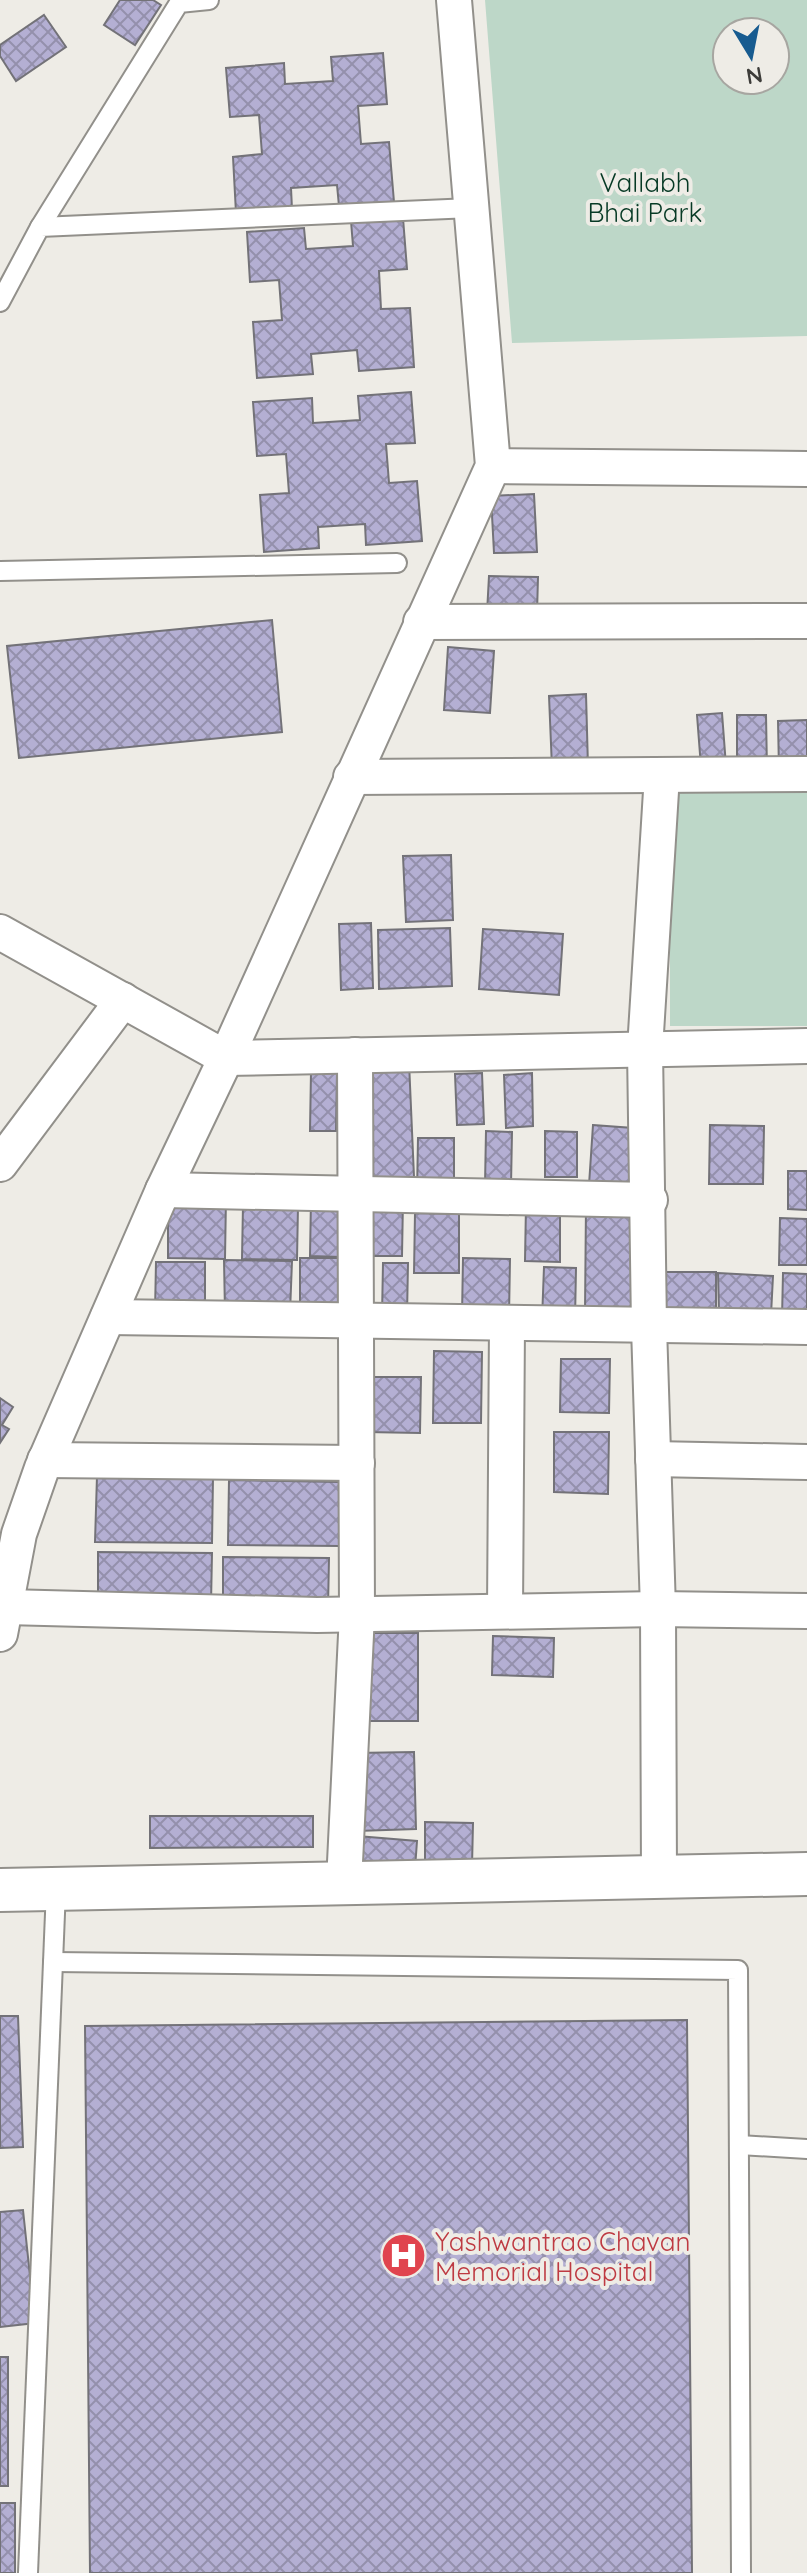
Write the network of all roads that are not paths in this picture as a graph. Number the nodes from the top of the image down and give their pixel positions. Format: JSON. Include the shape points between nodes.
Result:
{"nodes":[{"id":1,"x":209,"y":0,"type":"edge"},
{"id":2,"x":454,"y":0,"type":"edge"},
{"id":3,"x":471,"y":208,"type":"junction"},
{"id":4,"x":40,"y":227,"type":"junction"},
{"id":5,"x":0,"y":302,"type":"edge"},
{"id":6,"x":493,"y":466,"type":"junction"},
{"id":7,"x":807,"y":469,"type":"edge"},
{"id":8,"x":397,"y":563,"type":"dead end"},
{"id":9,"x":0,"y":571,"type":"edge"},
{"id":10,"x":807,"y":621,"type":"edge"},
{"id":11,"x":421,"y":622,"type":"junction"},
{"id":12,"x":807,"y":774,"type":"edge"},
{"id":13,"x":662,"y":775,"type":"junction"},
{"id":14,"x":351,"y":777,"type":"junction"},
{"id":15,"x":0,"y":932,"type":"edge"},
{"id":16,"x":123,"y":1000,"type":"junction"},
{"id":17,"x":807,"y":1046,"type":"edge"},
{"id":18,"x":645,"y":1049,"type":"junction"},
{"id":19,"x":355,"y":1055,"type":"junction"},
{"id":20,"x":226,"y":1058,"type":"junction"},
{"id":21,"x":0,"y":1164,"type":"edge"},
{"id":22,"x":163,"y":1190,"type":"junction"},
{"id":23,"x":353,"y":1194,"type":"junction"},
{"id":24,"x":650,"y":1200,"type":"junction"},
{"id":25,"x":108,"y":1317,"type":"junction"},
{"id":26,"x":358,"y":1321,"type":"junction"},
{"id":27,"x":507,"y":1324,"type":"junction"},
{"id":28,"x":649,"y":1327,"type":"junction"},
{"id":29,"x":807,"y":1327,"type":"edge"},
{"id":30,"x":653,"y":1459,"type":"junction"},
{"id":31,"x":45,"y":1460,"type":"junction"},
{"id":32,"x":807,"y":1462,"type":"edge"},
{"id":33,"x":357,"y":1463,"type":"junction"},
{"id":34,"x":658,"y":1609,"type":"junction"},
{"id":35,"x":505,"y":1611,"type":"junction"},
{"id":36,"x":807,"y":1611,"type":"edge"},
{"id":37,"x":357,"y":1614,"type":"junction"},
{"id":38,"x":3,"y":1620,"type":"edge"},
{"id":39,"x":807,"y":1874,"type":"edge"},
{"id":40,"x":659,"y":1877,"type":"junction"},
{"id":41,"x":344,"y":1883,"type":"junction"},
{"id":42,"x":56,"y":1889,"type":"junction"},
{"id":43,"x":0,"y":1890,"type":"edge"},
{"id":44,"x":53,"y":1962,"type":"junction"},
{"id":45,"x":739,"y":2145,"type":"junction"},
{"id":46,"x":807,"y":2149,"type":"edge"},
{"id":47,"x":28,"y":2573,"type":"edge"},
{"id":48,"x":741,"y":2573,"type":"edge"}],
"edges":[{"from":1,"to":4,"type":"lane","via":[[179,3]]},
{"from":2,"to":3,"type":"street"},
{"from":3,"to":4,"type":"lane"},
{"from":3,"to":6,"type":"street"},
{"from":4,"to":5,"type":"lane"},
{"from":6,"to":7,"type":"street"},
{"from":6,"to":11,"type":"street"},
{"from":8,"to":9,"type":"lane"},
{"from":10,"to":11,"type":"street"},
{"from":11,"to":14,"type":"street"},
{"from":12,"to":13,"type":"street"},
{"from":13,"to":14,"type":"street"},
{"from":13,"to":18,"type":"street"},
{"from":14,"to":20,"type":"street"},
{"from":15,"to":16,"type":"street"},
{"from":16,"to":20,"type":"street"},
{"from":16,"to":21,"type":"street"},
{"from":17,"to":18,"type":"street"},
{"from":18,"to":19,"type":"street"},
{"from":18,"to":24,"type":"street"},
{"from":19,"to":20,"type":"street"},
{"from":19,"to":23,"type":"street"},
{"from":20,"to":22,"type":"street"},
{"from":22,"to":23,"type":"street"},
{"from":22,"to":25,"type":"street"},
{"from":23,"to":24,"type":"street"},
{"from":23,"to":26,"type":"street"},
{"from":24,"to":28,"type":"street"},
{"from":25,"to":26,"type":"street"},
{"from":25,"to":31,"type":"street"},
{"from":26,"to":27,"type":"street"},
{"from":26,"to":33,"type":"street"},
{"from":27,"to":28,"type":"street"},
{"from":27,"to":35,"type":"street"},
{"from":28,"to":29,"type":"street"},
{"from":28,"to":30,"type":"street"},
{"from":30,"to":32,"type":"street"},
{"from":30,"to":34,"type":"street"},
{"from":31,"to":33,"type":"street"},
{"from":31,"to":38,"type":"street","via":[[19,1534]]},
{"from":33,"to":37,"type":"street"},
{"from":34,"to":35,"type":"street"},
{"from":34,"to":36,"type":"street"},
{"from":34,"to":40,"type":"street"},
{"from":35,"to":37,"type":"street"},
{"from":37,"to":38,"type":"street"},
{"from":37,"to":41,"type":"street"},
{"from":39,"to":40,"type":"street"},
{"from":40,"to":41,"type":"street"},
{"from":41,"to":42,"type":"street"},
{"from":42,"to":43,"type":"street"},
{"from":42,"to":44,"type":"lane"},
{"from":44,"to":45,"type":"lane","via":[[738,1970]]},
{"from":44,"to":47,"type":"lane"},
{"from":45,"to":46,"type":"lane"},
{"from":45,"to":48,"type":"lane"}]}
